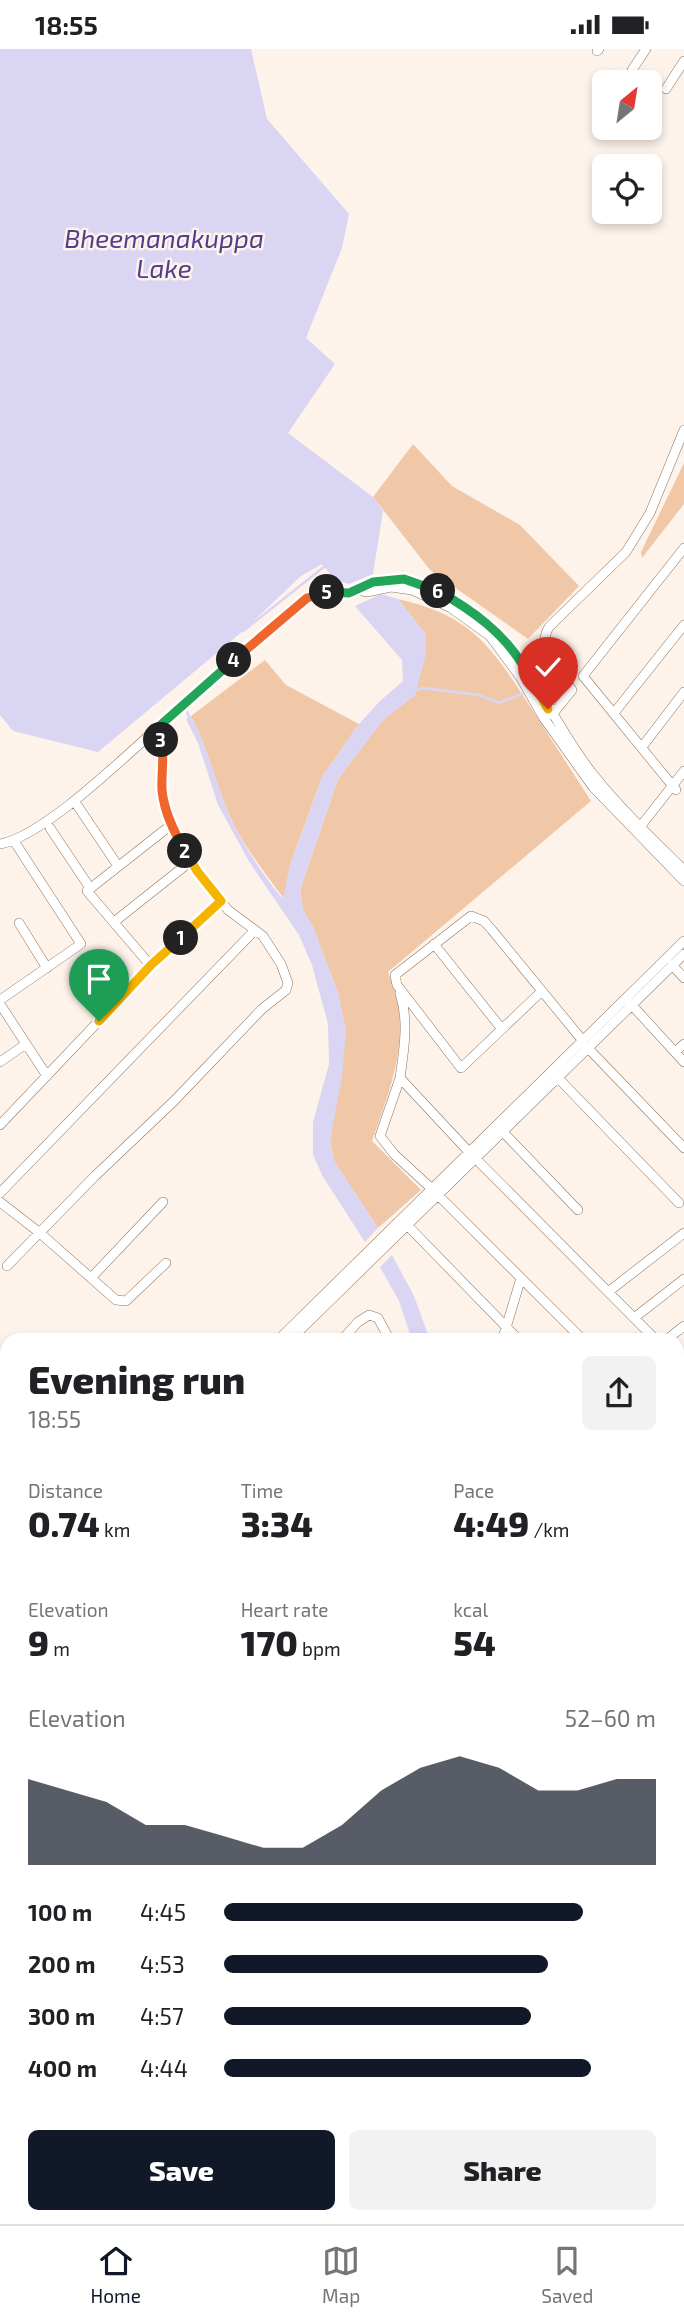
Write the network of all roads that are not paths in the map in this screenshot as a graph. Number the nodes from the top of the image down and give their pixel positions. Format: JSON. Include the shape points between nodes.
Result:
{"nodes":[{"id":1,"x":646,"y":49,"type":"edge"},
{"id":2,"x":684,"y":61,"type":"edge"},
{"id":3,"x":632,"y":70,"type":"dead end"},
{"id":4,"x":666,"y":89,"type":"dead end"},
{"id":5,"x":684,"y":430,"type":"edge"},
{"id":6,"x":684,"y":548,"type":"edge"},
{"id":7,"x":358,"y":590,"type":"junction"},
{"id":8,"x":684,"y":625,"type":"edge"},
{"id":9,"x":684,"y":692,"type":"edge"},
{"id":10,"x":614,"y":713,"type":"junction"},
{"id":11,"x":552,"y":715,"type":"junction"},
{"id":12,"x":156,"y":729,"type":"junction"},
{"id":13,"x":642,"y":747,"type":"junction"},
{"id":14,"x":684,"y":771,"type":"edge"},
{"id":15,"x":684,"y":780,"type":"edge"},
{"id":16,"x":674,"y":788,"type":"junction"},
{"id":17,"x":77,"y":806,"type":"dead end"},
{"id":18,"x":171,"y":825,"type":"junction"},
{"id":19,"x":50,"y":828,"type":"dead end"},
{"id":20,"x":642,"y":829,"type":"junction"},
{"id":21,"x":14,"y":841,"type":"junction"},
{"id":22,"x":0,"y":844,"type":"edge"},
{"id":23,"x":191,"y":861,"type":"junction"},
{"id":24,"x":118,"y":866,"type":"junction"},
{"id":25,"x":684,"y":870,"type":"edge"},
{"id":26,"x":684,"y":881,"type":"edge"},
{"id":27,"x":90,"y":888,"type":"junction"},
{"id":28,"x":221,"y":901,"type":"junction"},
{"id":29,"x":114,"y":922,"type":"junction"},
{"id":30,"x":19,"y":923,"type":"dead end"},
{"id":31,"x":255,"y":930,"type":"junction"},
{"id":32,"x":684,"y":941,"type":"edge"},
{"id":33,"x":434,"y":944,"type":"junction"},
{"id":34,"x":684,"y":954,"type":"edge"},
{"id":35,"x":151,"y":965,"type":"junction"},
{"id":36,"x":672,"y":965,"type":"junction"},
{"id":37,"x":47,"y":968,"type":"junction"},
{"id":38,"x":684,"y":978,"type":"edge"},
{"id":39,"x":397,"y":985,"type":"junction"},
{"id":40,"x":542,"y":991,"type":"junction"},
{"id":41,"x":0,"y":1002,"type":"edge"},
{"id":42,"x":629,"y":1002,"type":"junction"},
{"id":43,"x":501,"y":1028,"type":"junction"},
{"id":44,"x":26,"y":1044,"type":"junction"},
{"id":45,"x":585,"y":1044,"type":"junction"},
{"id":46,"x":684,"y":1044,"type":"edge"},
{"id":47,"x":674,"y":1052,"type":"junction"},
{"id":48,"x":0,"y":1062,"type":"edge"},
{"id":49,"x":684,"y":1062,"type":"edge"},
{"id":50,"x":47,"y":1076,"type":"junction"},
{"id":51,"x":400,"y":1077,"type":"junction"},
{"id":52,"x":557,"y":1077,"type":"junction"},
{"id":53,"x":0,"y":1125,"type":"edge"},
{"id":54,"x":503,"y":1132,"type":"junction"},
{"id":55,"x":684,"y":1148,"type":"edge"},
{"id":56,"x":472,"y":1156,"type":"junction"},
{"id":57,"x":435,"y":1192,"type":"junction"},
{"id":58,"x":0,"y":1193,"type":"edge"},
{"id":59,"x":0,"y":1202,"type":"edge"},
{"id":60,"x":163,"y":1202,"type":"dead end"},
{"id":61,"x":679,"y":1203,"type":"dead end"},
{"id":62,"x":578,"y":1209,"type":"dead end"},
{"id":63,"x":408,"y":1226,"type":"junction"},
{"id":64,"x":40,"y":1233,"type":"junction"},
{"id":65,"x":684,"y":1233,"type":"edge"},
{"id":66,"x":373,"y":1253,"type":"junction"},
{"id":67,"x":166,"y":1262,"type":"dead end"},
{"id":68,"x":7,"y":1266,"type":"dead end"},
{"id":69,"x":91,"y":1278,"type":"junction"},
{"id":70,"x":521,"y":1278,"type":"junction"},
{"id":71,"x":684,"y":1279,"type":"edge"},
{"id":72,"x":608,"y":1292,"type":"junction"},
{"id":73,"x":634,"y":1318,"type":"junction"},
{"id":74,"x":507,"y":1327,"type":"junction"},
{"id":75,"x":286,"y":1333,"type":"edge"},
{"id":76,"x":297,"y":1333,"type":"edge"},
{"id":77,"x":348,"y":1333,"type":"edge"},
{"id":78,"x":386,"y":1333,"type":"edge"},
{"id":79,"x":505,"y":1333,"type":"edge"},
{"id":80,"x":513,"y":1333,"type":"edge"},
{"id":81,"x":576,"y":1333,"type":"edge"},
{"id":82,"x":649,"y":1333,"type":"edge"}],
"edges":[{"from":1,"to":3,"type":"street"},
{"from":2,"to":4,"type":"street"},
{"from":5,"to":11,"type":"street","via":[[650,513],[626,552],[544,634],[545,653],[572,690]]},
{"from":6,"to":10,"type":"street","via":[[583,676]]},
{"from":7,"to":11,"type":"street","via":[[373,582],[404,579],[431,588],[477,615],[521,663]]},
{"from":7,"to":12,"type":"street","via":[[307,598]]},
{"from":7,"to":26,"type":"street","via":[[412,590],[451,608],[490,636],[593,787]]},
{"from":8,"to":10,"type":"street"},
{"from":9,"to":13,"type":"street"},
{"from":10,"to":13,"type":"street"},
{"from":11,"to":20,"type":"street","via":[[592,772]]},
{"from":12,"to":18,"type":"street","via":[[163,743],[162,792]]},
{"from":12,"to":21,"type":"street","via":[[57,813]]},
{"from":13,"to":16,"type":"street"},
{"from":14,"to":16,"type":"street"},
{"from":15,"to":16,"type":"street"},
{"from":16,"to":20,"type":"street"},
{"from":17,"to":24,"type":"street"},
{"from":18,"to":23,"type":"street"},
{"from":18,"to":24,"type":"street"},
{"from":19,"to":27,"type":"street"},
{"from":20,"to":25,"type":"street"},
{"from":21,"to":22,"type":"street"},
{"from":21,"to":37,"type":"street","via":[[81,944]]},
{"from":23,"to":28,"type":"street"},
{"from":23,"to":29,"type":"street"},
{"from":24,"to":27,"type":"street"},
{"from":27,"to":29,"type":"street","via":[[87,891]]},
{"from":28,"to":31,"type":"street","via":[[232,915]]},
{"from":28,"to":35,"type":"street"},
{"from":29,"to":35,"type":"street"},
{"from":30,"to":37,"type":"street"},
{"from":31,"to":58,"type":"street"},
{"from":31,"to":64,"type":"street","via":[[286,973],[286,990]]},
{"from":32,"to":42,"type":"street"},
{"from":33,"to":39,"type":"street","via":[[395,975]]},
{"from":33,"to":40,"type":"street","via":[[471,916],[478,918]]},
{"from":33,"to":43,"type":"street"},
{"from":34,"to":36,"type":"street"},
{"from":35,"to":50,"type":"street"},
{"from":36,"to":38,"type":"street"},
{"from":36,"to":42,"type":"street"},
{"from":37,"to":41,"type":"street"},
{"from":39,"to":43,"type":"street","via":[[461,1068]]},
{"from":39,"to":51,"type":"street","via":[[406,1024]]},
{"from":40,"to":43,"type":"street"},
{"from":40,"to":45,"type":"street"},
{"from":41,"to":44,"type":"street"},
{"from":42,"to":45,"type":"street"},
{"from":42,"to":47,"type":"street"},
{"from":44,"to":48,"type":"street"},
{"from":44,"to":50,"type":"street"},
{"from":45,"to":52,"type":"street"},
{"from":45,"to":55,"type":"street"},
{"from":45,"to":56,"type":"street"},
{"from":46,"to":47,"type":"street"},
{"from":47,"to":49,"type":"street"},
{"from":50,"to":53,"type":"street"},
{"from":51,"to":56,"type":"street"},
{"from":51,"to":57,"type":"street","via":[[380,1136]]},
{"from":52,"to":54,"type":"street"},
{"from":52,"to":61,"type":"street"},
{"from":54,"to":56,"type":"street"},
{"from":54,"to":62,"type":"street"},
{"from":56,"to":57,"type":"street"},
{"from":56,"to":72,"type":"street"},
{"from":57,"to":63,"type":"street"},
{"from":57,"to":66,"type":"street"},
{"from":57,"to":70,"type":"street"},
{"from":59,"to":64,"type":"street"},
{"from":60,"to":69,"type":"street"},
{"from":63,"to":66,"type":"street"},
{"from":63,"to":74,"type":"street"},
{"from":64,"to":68,"type":"street"},
{"from":64,"to":69,"type":"street"},
{"from":65,"to":72,"type":"street"},
{"from":66,"to":75,"type":"street"},
{"from":66,"to":76,"type":"street"},
{"from":67,"to":69,"type":"street","via":[[126,1301],[116,1300]]},
{"from":70,"to":74,"type":"street"},
{"from":70,"to":81,"type":"street"},
{"from":71,"to":73,"type":"street"},
{"from":72,"to":73,"type":"street"},
{"from":73,"to":82,"type":"street"},
{"from":74,"to":79,"type":"street"},
{"from":74,"to":80,"type":"street"},
{"from":77,"to":78,"type":"street","via":[[369,1315],[378,1318]]}]}
